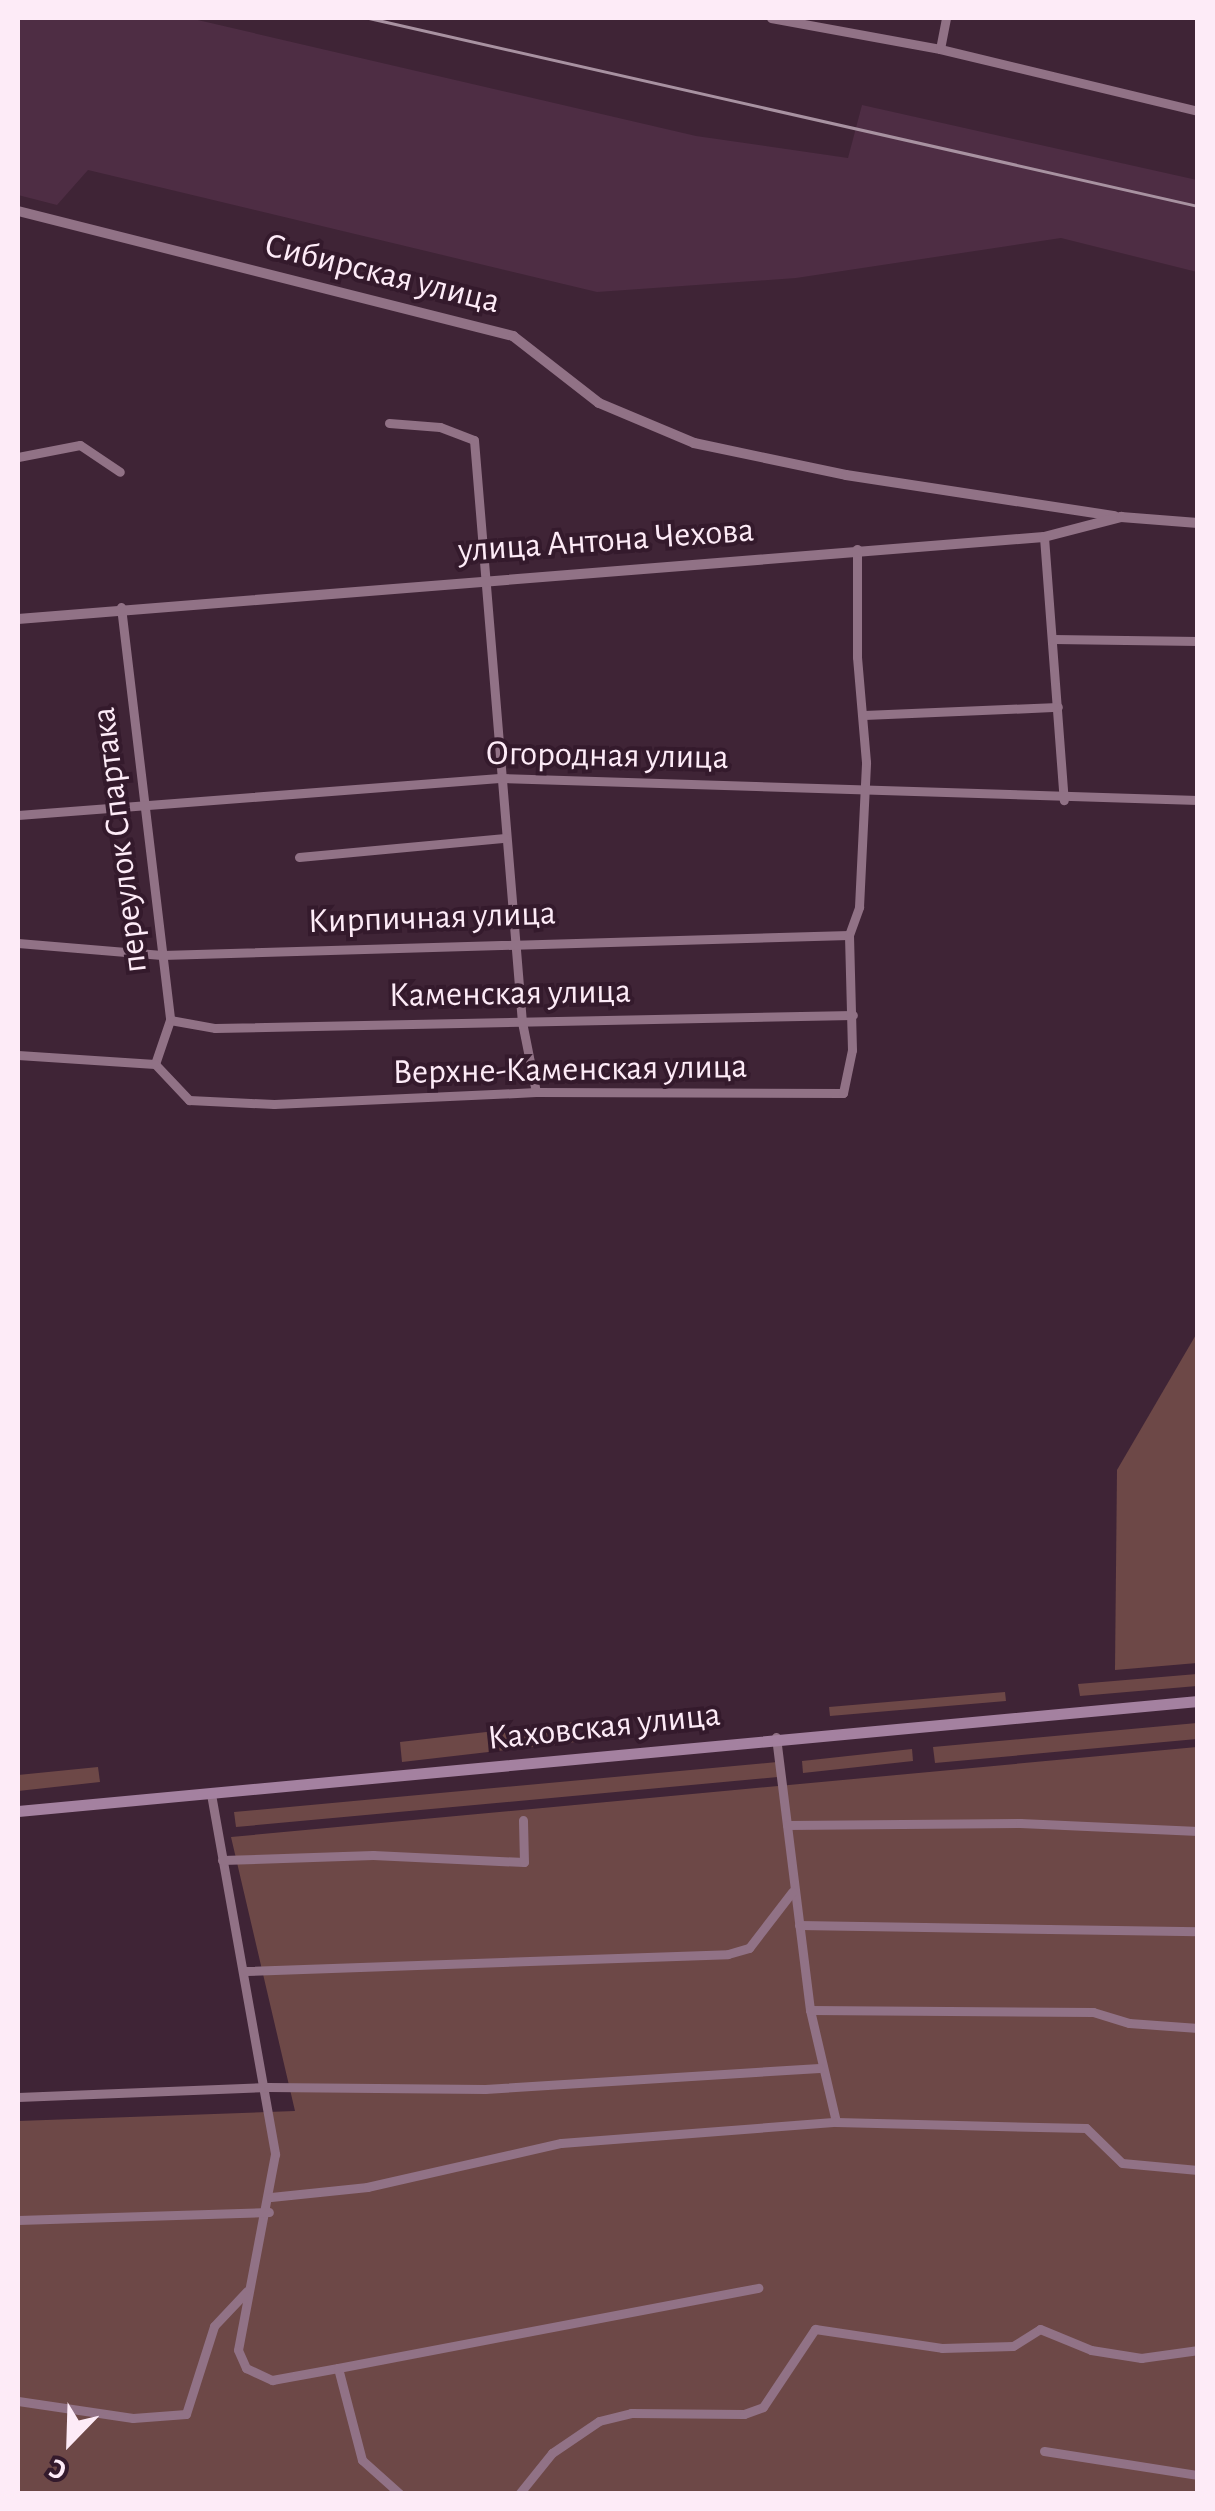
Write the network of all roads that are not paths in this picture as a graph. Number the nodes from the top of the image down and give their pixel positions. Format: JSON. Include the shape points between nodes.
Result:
{"nodes":[{"id":1,"x":771,"y":18,"type":"edge"},
{"id":2,"x":946,"y":18,"type":"edge"},
{"id":3,"x":810,"y":21,"type":"edge"},
{"id":4,"x":940,"y":49,"type":"junction"},
{"id":5,"x":1198,"y":111,"type":"edge"},
{"id":6,"x":18,"y":211,"type":"edge"},
{"id":7,"x":389,"y":423,"type":"dead end"},
{"id":8,"x":18,"y":457,"type":"edge"},
{"id":9,"x":120,"y":472,"type":"dead end"},
{"id":10,"x":1121,"y":517,"type":"junction"},
{"id":11,"x":1198,"y":524,"type":"edge"},
{"id":12,"x":1044,"y":537,"type":"junction"},
{"id":13,"x":858,"y":550,"type":"junction"},
{"id":14,"x":490,"y":577,"type":"junction"},
{"id":15,"x":121,"y":607,"type":"junction"},
{"id":16,"x":18,"y":618,"type":"edge"},
{"id":17,"x":1053,"y":640,"type":"junction"},
{"id":18,"x":1198,"y":641,"type":"edge"},
{"id":19,"x":1058,"y":707,"type":"junction"},
{"id":20,"x":864,"y":715,"type":"junction"},
{"id":21,"x":503,"y":778,"type":"junction"},
{"id":22,"x":864,"y":794,"type":"junction"},
{"id":23,"x":1064,"y":800,"type":"junction"},
{"id":24,"x":1198,"y":800,"type":"edge"},
{"id":25,"x":141,"y":803,"type":"junction"},
{"id":26,"x":18,"y":814,"type":"edge"},
{"id":27,"x":506,"y":838,"type":"junction"},
{"id":28,"x":299,"y":857,"type":"dead end"},
{"id":29,"x":849,"y":936,"type":"junction"},
{"id":30,"x":18,"y":943,"type":"edge"},
{"id":31,"x":514,"y":943,"type":"junction"},
{"id":32,"x":162,"y":955,"type":"junction"},
{"id":33,"x":852,"y":1014,"type":"junction"},
{"id":34,"x":170,"y":1020,"type":"junction"},
{"id":35,"x":522,"y":1022,"type":"junction"},
{"id":36,"x":18,"y":1055,"type":"edge"},
{"id":37,"x":155,"y":1064,"type":"junction"},
{"id":38,"x":536,"y":1092,"type":"junction"},
{"id":39,"x":1198,"y":1701,"type":"edge"},
{"id":40,"x":776,"y":1736,"type":"junction"},
{"id":41,"x":211,"y":1794,"type":"junction"},
{"id":42,"x":18,"y":1810,"type":"edge"},
{"id":43,"x":523,"y":1820,"type":"dead end"},
{"id":44,"x":787,"y":1824,"type":"junction"},
{"id":45,"x":1198,"y":1832,"type":"edge"},
{"id":46,"x":222,"y":1860,"type":"junction"},
{"id":47,"x":792,"y":1892,"type":"junction"},
{"id":48,"x":799,"y":1925,"type":"junction"},
{"id":49,"x":1198,"y":1931,"type":"edge"},
{"id":50,"x":246,"y":1970,"type":"junction"},
{"id":51,"x":810,"y":2010,"type":"junction"},
{"id":52,"x":1198,"y":2028,"type":"edge"},
{"id":53,"x":819,"y":2068,"type":"junction"},
{"id":54,"x":268,"y":2088,"type":"junction"},
{"id":55,"x":18,"y":2097,"type":"edge"},
{"id":56,"x":836,"y":2122,"type":"junction"},
{"id":57,"x":1198,"y":2170,"type":"edge"},
{"id":58,"x":270,"y":2197,"type":"junction"},
{"id":59,"x":269,"y":2212,"type":"junction"},
{"id":60,"x":18,"y":2220,"type":"edge"},
{"id":61,"x":758,"y":2288,"type":"dead end"},
{"id":62,"x":249,"y":2289,"type":"junction"},
{"id":63,"x":1198,"y":2350,"type":"edge"},
{"id":64,"x":338,"y":2368,"type":"junction"},
{"id":65,"x":18,"y":2401,"type":"edge"},
{"id":66,"x":1044,"y":2451,"type":"dead end"},
{"id":67,"x":1198,"y":2476,"type":"edge"},
{"id":68,"x":400,"y":2494,"type":"edge"},
{"id":69,"x":519,"y":2494,"type":"edge"}],
"edges":[{"from":1,"to":3,"type":"street"},
{"from":2,"to":4,"type":"street"},
{"from":3,"to":4,"type":"street"},
{"from":4,"to":5,"type":"street"},
{"from":6,"to":10,"type":"street","name":"Сибирская улица","via":[[513,336],[599,403],[694,443],[853,476]]},
{"from":7,"to":14,"type":"street","via":[[440,426],[474,440]]},
{"from":8,"to":9,"type":"street","via":[[80,446]]},
{"from":10,"to":11,"type":"street","name":"улица Антона Чехова"},
{"from":10,"to":12,"type":"street","name":"улица Антона Чехова"},
{"from":12,"to":13,"type":"street","name":"улица Антона Чехова"},
{"from":12,"to":17,"type":"street"},
{"from":13,"to":14,"type":"street","name":"улица Антона Чехова"},
{"from":13,"to":20,"type":"street","name":"Верхне-Каменская улица"},
{"from":14,"to":15,"type":"street","name":"улица Антона Чехова"},
{"from":14,"to":21,"type":"street"},
{"from":15,"to":16,"type":"street","name":"улица Антона Чехова"},
{"from":15,"to":25,"type":"street","name":"переулок Спартака"},
{"from":17,"to":18,"type":"street"},
{"from":17,"to":19,"type":"street"},
{"from":19,"to":20,"type":"street"},
{"from":19,"to":23,"type":"street"},
{"from":20,"to":22,"type":"street","name":"Верхне-Каменская улица"},
{"from":21,"to":22,"type":"street","name":"Огородная улица"},
{"from":21,"to":25,"type":"street","name":"Огородная улица"},
{"from":21,"to":27,"type":"street"},
{"from":22,"to":23,"type":"street","name":"Огородная улица"},
{"from":22,"to":29,"type":"street","name":"Верхне-Каменская улица","via":[[858,907]]},
{"from":23,"to":24,"type":"street","name":"Огородная улица"},
{"from":25,"to":26,"type":"street","name":"Огородная улица"},
{"from":25,"to":32,"type":"street","name":"переулок Спартака"},
{"from":27,"to":28,"type":"street"},
{"from":27,"to":31,"type":"street"},
{"from":29,"to":31,"type":"street","name":"Кирпичная улица"},
{"from":29,"to":33,"type":"street","name":"Верхне-Каменская улица"},
{"from":30,"to":32,"type":"street","name":"Кирпичная улица"},
{"from":31,"to":32,"type":"street","name":"Кирпичная улица"},
{"from":31,"to":35,"type":"street"},
{"from":32,"to":34,"type":"street","name":"переулок Спартака"},
{"from":33,"to":35,"type":"street","name":"Каменская улица"},
{"from":33,"to":38,"type":"street","name":"Верхне-Каменская улица","via":[[849,1085],[842,1093]]},
{"from":34,"to":35,"type":"street","name":"Каменская улица","via":[[215,1028]]},
{"from":34,"to":37,"type":"street","name":"переулок Спартака"},
{"from":35,"to":38,"type":"street"},
{"from":36,"to":37,"type":"street"},
{"from":37,"to":38,"type":"street","name":"Верхне-Каменская улица","via":[[176,1094],[205,1101],[382,1102]]},
{"from":39,"to":40,"type":"main road","name":"Каховская улица"},
{"from":40,"to":41,"type":"main road","name":"Каховская улица"},
{"from":40,"to":44,"type":"street"},
{"from":41,"to":42,"type":"main road","name":"Каховская улица"},
{"from":41,"to":46,"type":"street"},
{"from":43,"to":46,"type":"street","via":[[524,1862],[374,1855]]},
{"from":44,"to":45,"type":"street"},
{"from":44,"to":47,"type":"street"},
{"from":46,"to":50,"type":"street"},
{"from":47,"to":48,"type":"street"},
{"from":47,"to":50,"type":"street","via":[[750,1948],[728,1954]]},
{"from":48,"to":49,"type":"street"},
{"from":48,"to":51,"type":"street"},
{"from":50,"to":54,"type":"street"},
{"from":51,"to":52,"type":"street","via":[[1093,2012],[1129,2023]]},
{"from":51,"to":53,"type":"street"},
{"from":53,"to":54,"type":"street","via":[[486,2089]]},
{"from":53,"to":56,"type":"street"},
{"from":54,"to":55,"type":"street"},
{"from":54,"to":58,"type":"street","via":[[275,2154]]},
{"from":56,"to":57,"type":"street","via":[[1086,2128],[1122,2162]]},
{"from":56,"to":58,"type":"street","via":[[561,2143],[367,2187]]},
{"from":58,"to":59,"type":"street"},
{"from":59,"to":60,"type":"street"},
{"from":59,"to":62,"type":"street"},
{"from":61,"to":64,"type":"street"},
{"from":62,"to":64,"type":"street","via":[[238,2350],[246,2368],[272,2380]]},
{"from":62,"to":65,"type":"street","via":[[214,2326],[186,2414],[134,2418]]},
{"from":63,"to":69,"type":"street","via":[[1141,2358],[1091,2350],[1040,2329],[1012,2346],[942,2348],[815,2330],[763,2406],[744,2414],[631,2413],[599,2422],[552,2453]]},
{"from":64,"to":68,"type":"street","via":[[362,2460]]},
{"from":66,"to":67,"type":"street"}]}
